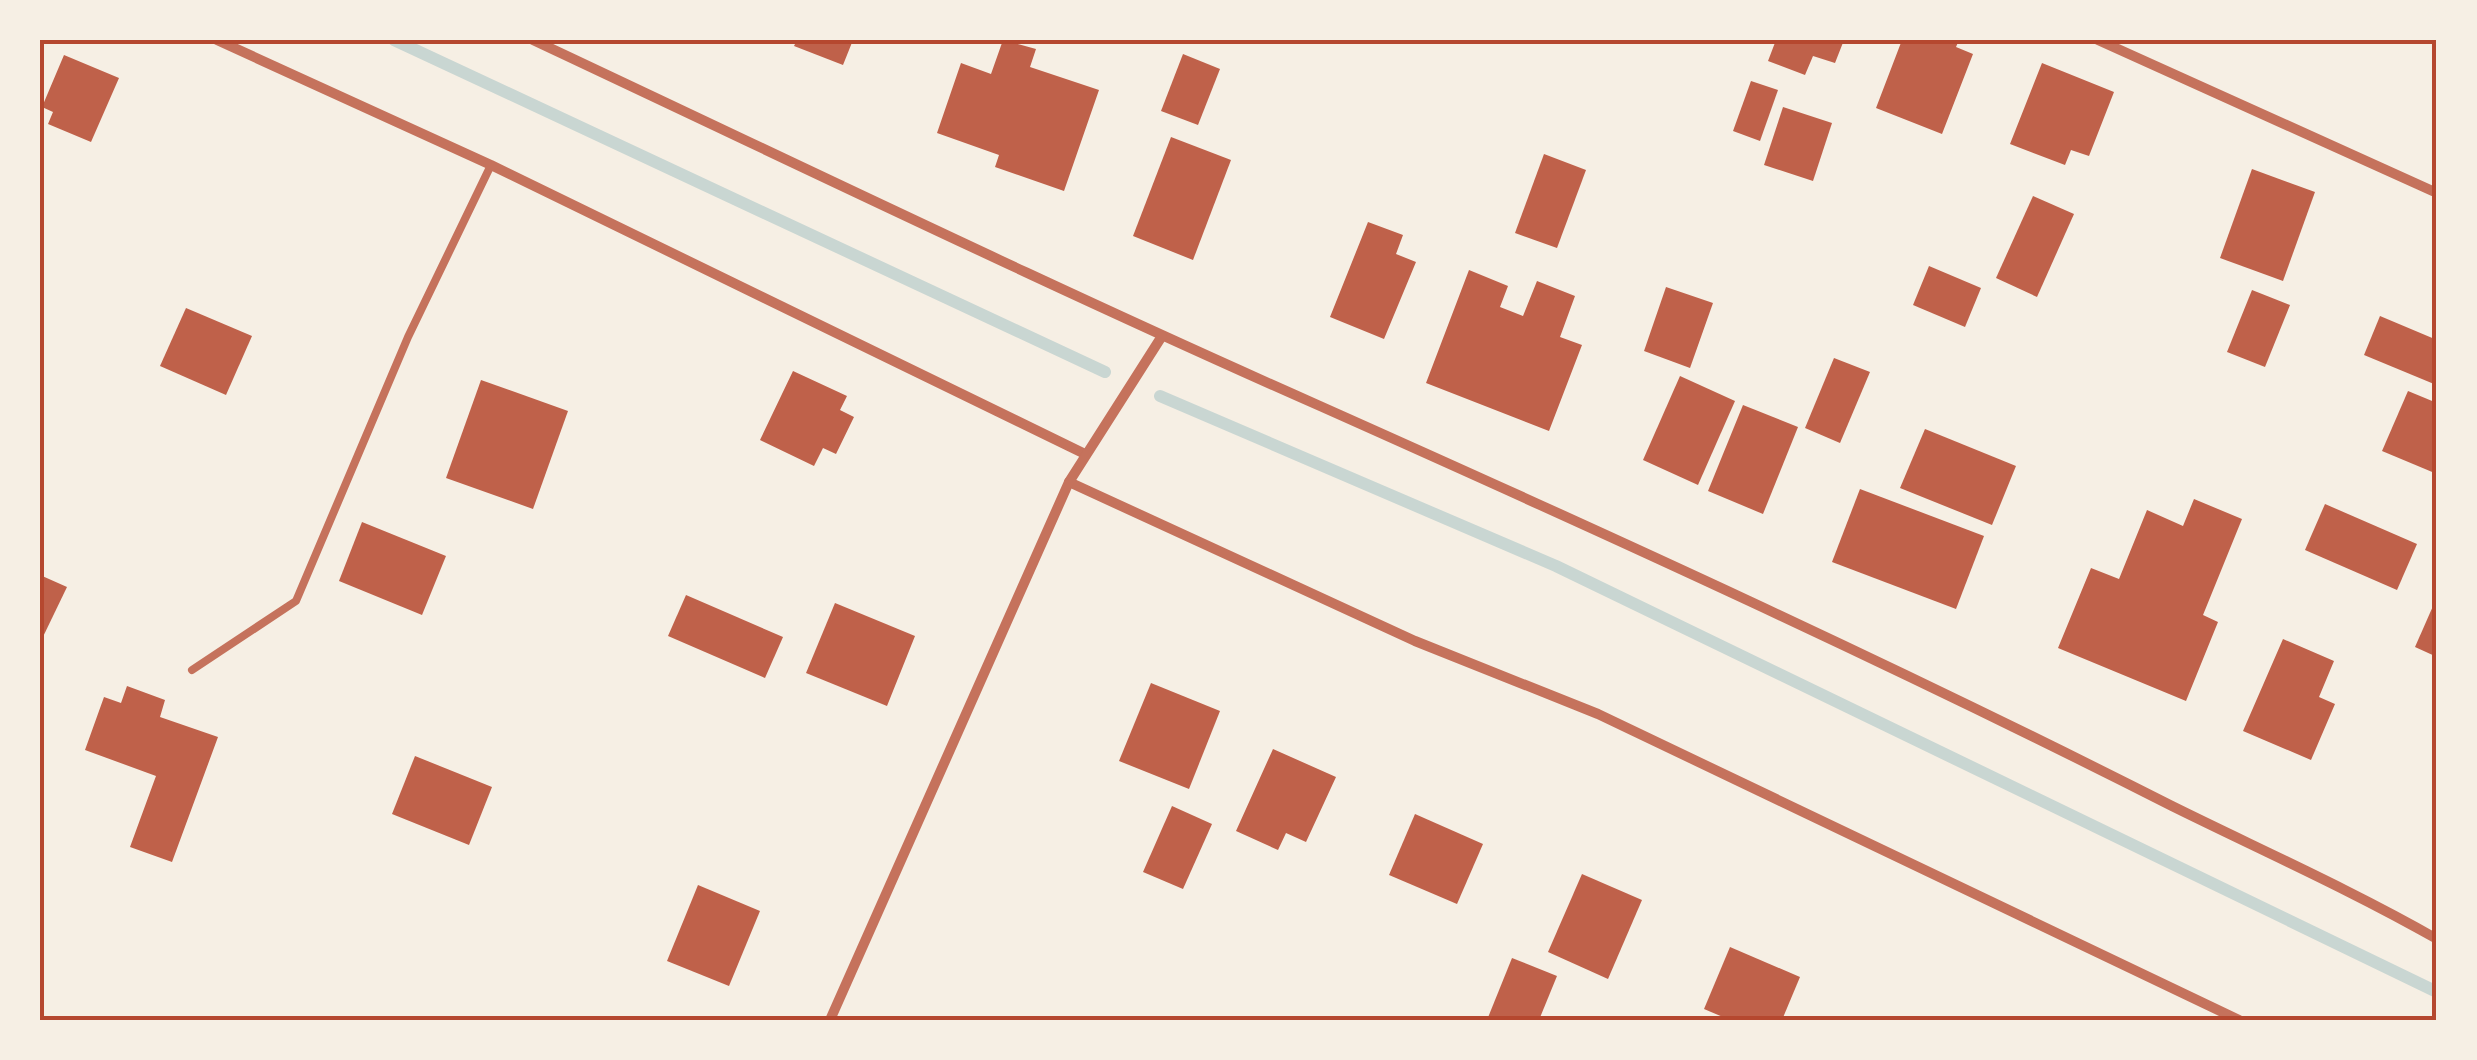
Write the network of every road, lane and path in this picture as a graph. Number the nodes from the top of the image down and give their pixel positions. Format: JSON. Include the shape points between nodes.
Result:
{"nodes":[{"id":1,"x":218,"y":40,"type":"edge"},
{"id":2,"x":533,"y":40,"type":"edge"},
{"id":3,"x":2098,"y":40,"type":"edge"},
{"id":4,"x":490,"y":166,"type":"junction"},
{"id":5,"x":2437,"y":193,"type":"edge"},
{"id":6,"x":1162,"y":336,"type":"junction"},
{"id":7,"x":1085,"y":454,"type":"junction"},
{"id":8,"x":1068,"y":482,"type":"junction"},
{"id":9,"x":192,"y":670,"type":"dead end"},
{"id":10,"x":2437,"y":939,"type":"edge"},
{"id":11,"x":830,"y":1020,"type":"edge"},
{"id":12,"x":2239,"y":1020,"type":"edge"}],
"edges":[{"from":1,"to":4,"type":"street"},
{"from":2,"to":6,"type":"street"},
{"from":3,"to":5,"type":"street"},
{"from":4,"to":7,"type":"street"},
{"from":4,"to":9,"type":"lane","via":[[408,337],[296,601]]},
{"from":6,"to":7,"type":"street"},
{"from":6,"to":10,"type":"street","via":[[1907,674]]},
{"from":7,"to":8,"type":"street"},
{"from":8,"to":11,"type":"street"},
{"from":8,"to":12,"type":"street","via":[[1415,641],[1598,714]]}]}
